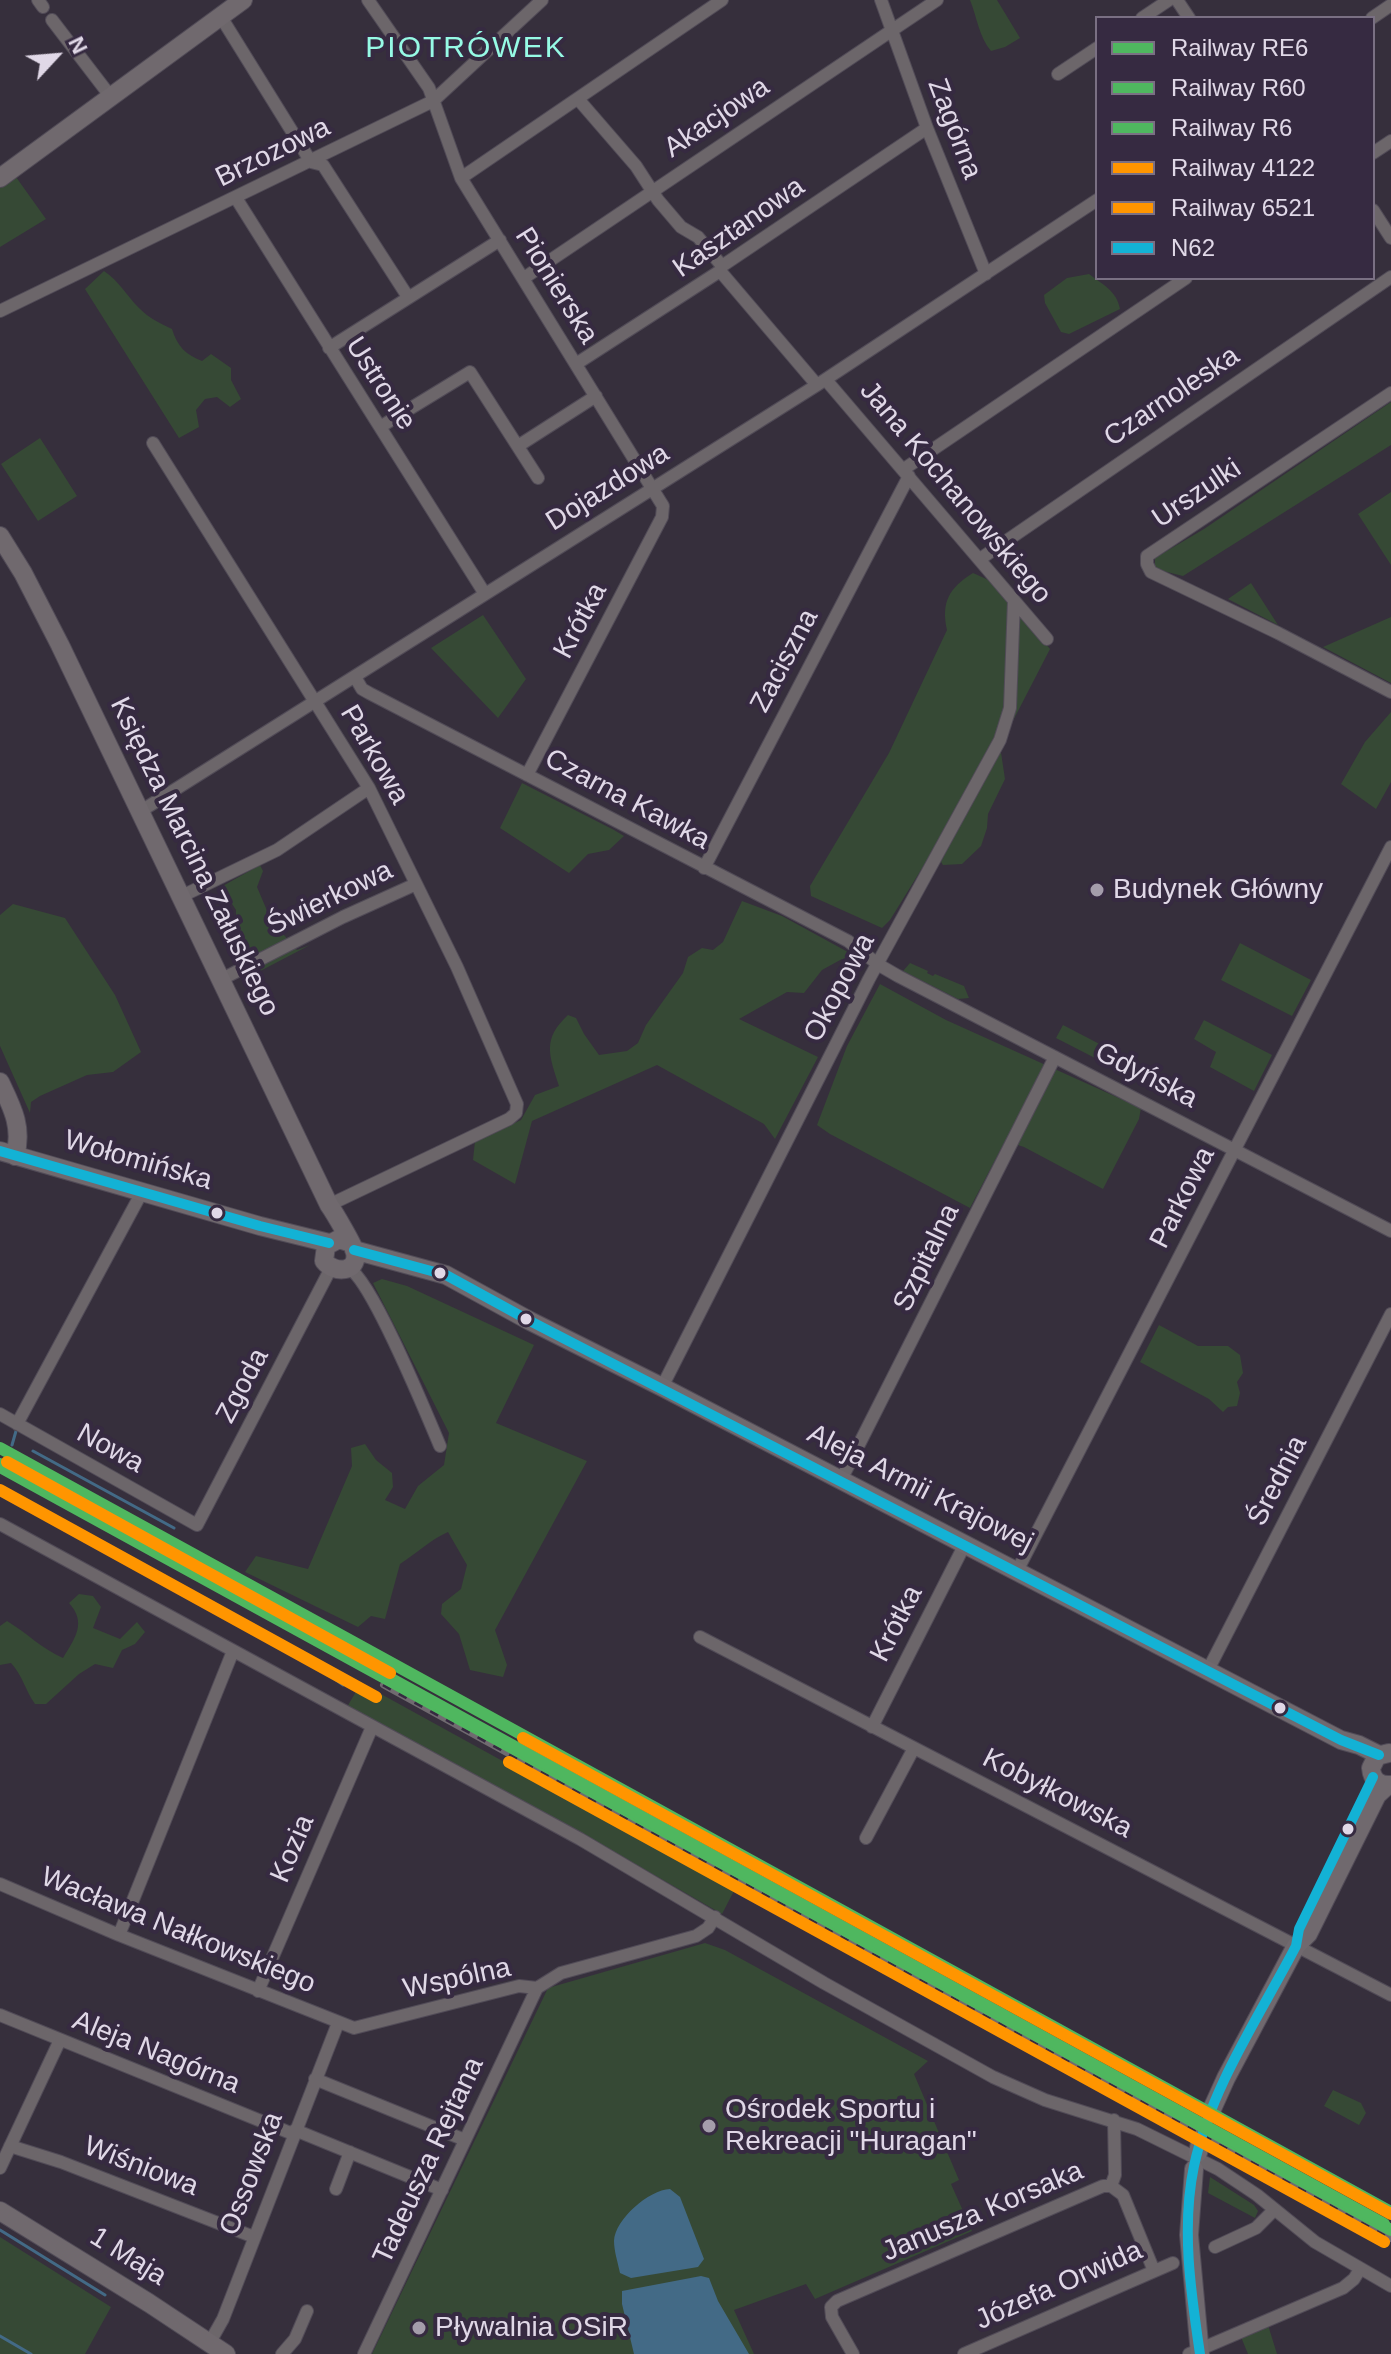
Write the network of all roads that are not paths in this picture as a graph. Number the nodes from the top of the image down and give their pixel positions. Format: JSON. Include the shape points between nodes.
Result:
{"nodes":[{"id":1,"x":243,"y":0,"type":"edge"},
{"id":2,"x":368,"y":0,"type":"edge"},
{"id":3,"x":542,"y":0,"type":"edge"},
{"id":4,"x":722,"y":0,"type":"edge"},
{"id":5,"x":881,"y":0,"type":"edge"},
{"id":6,"x":937,"y":0,"type":"edge"},
{"id":7,"x":1169,"y":0,"type":"edge"},
{"id":8,"x":1145,"y":16,"type":"edge"},
{"id":9,"x":221,"y":17,"type":"junction"},
{"id":10,"x":52,"y":20,"type":"dead end"},
{"id":11,"x":890,"y":31,"type":"junction"},
{"id":12,"x":1095,"y":49,"type":"edge"},
{"id":13,"x":1058,"y":74,"type":"dead end"},
{"id":14,"x":111,"y":97,"type":"junction"},
{"id":15,"x":578,"y":99,"type":"junction"},
{"id":16,"x":433,"y":101,"type":"junction"},
{"id":17,"x":927,"y":128,"type":"junction"},
{"id":18,"x":311,"y":162,"type":"junction"},
{"id":19,"x":0,"y":178,"type":"edge"},
{"id":20,"x":461,"y":178,"type":"junction"},
{"id":21,"x":652,"y":190,"type":"junction"},
{"id":22,"x":236,"y":198,"type":"junction"},
{"id":23,"x":1095,"y":201,"type":"edge"},
{"id":24,"x":1375,"y":213,"type":"edge"},
{"id":25,"x":1391,"y":238,"type":"edge"},
{"id":26,"x":500,"y":240,"type":"junction"},
{"id":27,"x":721,"y":269,"type":"junction"},
{"id":28,"x":986,"y":274,"type":"junction"},
{"id":29,"x":1391,"y":277,"type":"edge"},
{"id":30,"x":524,"y":278,"type":"junction"},
{"id":31,"x":1183,"y":280,"type":"edge"},
{"id":32,"x":408,"y":297,"type":"junction"},
{"id":33,"x":0,"y":311,"type":"edge"},
{"id":34,"x":329,"y":348,"type":"junction"},
{"id":35,"x":576,"y":364,"type":"junction"},
{"id":36,"x":822,"y":382,"type":"junction"},
{"id":37,"x":1391,"y":393,"type":"edge"},
{"id":38,"x":596,"y":396,"type":"junction"},
{"id":39,"x":380,"y":427,"type":"junction"},
{"id":40,"x":153,"y":443,"type":"dead end"},
{"id":41,"x":518,"y":446,"type":"junction"},
{"id":42,"x":906,"y":472,"type":"junction"},
{"id":43,"x":538,"y":478,"type":"dead end"},
{"id":44,"x":654,"y":488,"type":"junction"},
{"id":45,"x":0,"y":536,"type":"edge"},
{"id":46,"x":980,"y":559,"type":"junction"},
{"id":47,"x":485,"y":594,"type":"junction"},
{"id":48,"x":1014,"y":600,"type":"junction"},
{"id":49,"x":1047,"y":639,"type":"dead end"},
{"id":50,"x":355,"y":677,"type":"junction"},
{"id":51,"x":1391,"y":692,"type":"edge"},
{"id":52,"x":315,"y":701,"type":"junction"},
{"id":53,"x":527,"y":775,"type":"junction"},
{"id":54,"x":369,"y":788,"type":"junction"},
{"id":55,"x":141,"y":811,"type":"junction"},
{"id":56,"x":1391,"y":847,"type":"edge"},
{"id":57,"x":704,"y":868,"type":"junction"},
{"id":58,"x":416,"y":884,"type":"junction"},
{"id":59,"x":182,"y":896,"type":"junction"},
{"id":60,"x":879,"y":965,"type":"junction"},
{"id":61,"x":222,"y":979,"type":"junction"},
{"id":62,"x":1055,"y":1057,"type":"junction"},
{"id":63,"x":0,"y":1082,"type":"edge"},
{"id":64,"x":1235,"y":1149,"type":"junction"},
{"id":65,"x":8,"y":1153,"type":"edge"},
{"id":66,"x":142,"y":1192,"type":"junction"},
{"id":67,"x":329,"y":1205,"type":"junction"},
{"id":68,"x":1391,"y":1231,"type":"edge"},
{"id":69,"x":340,"y":1254,"type":"junction"},
{"id":70,"x":1391,"y":1314,"type":"edge"},
{"id":71,"x":662,"y":1387,"type":"junction"},
{"id":72,"x":0,"y":1414,"type":"edge"},
{"id":73,"x":17,"y":1424,"type":"junction"},
{"id":74,"x":440,"y":1446,"type":"dead end"},
{"id":75,"x":841,"y":1480,"type":"junction"},
{"id":76,"x":0,"y":1524,"type":"edge"},
{"id":77,"x":197,"y":1525,"type":"joint"},
{"id":78,"x":965,"y":1544,"type":"junction"},
{"id":79,"x":1017,"y":1571,"type":"junction"},
{"id":80,"x":700,"y":1637,"type":"dead end"},
{"id":81,"x":238,"y":1653,"type":"junction"},
{"id":82,"x":1208,"y":1670,"type":"junction"},
{"id":83,"x":372,"y":1727,"type":"junction"},
{"id":84,"x":872,"y":1727,"type":"junction"},
{"id":85,"x":914,"y":1748,"type":"junction"},
{"id":86,"x":1384,"y":1769,"type":"edge"},
{"id":87,"x":866,"y":1838,"type":"dead end"},
{"id":88,"x":0,"y":1884,"type":"edge"},
{"id":89,"x":715,"y":1917,"type":"junction"},
{"id":90,"x":119,"y":1935,"type":"junction"},
{"id":91,"x":1296,"y":1946,"type":"junction"},
{"id":92,"x":537,"y":1988,"type":"junction"},
{"id":93,"x":258,"y":1991,"type":"junction"},
{"id":94,"x":1391,"y":1995,"type":"edge"},
{"id":95,"x":0,"y":2015,"type":"edge"},
{"id":96,"x":338,"y":2023,"type":"junction"},
{"id":97,"x":60,"y":2040,"type":"junction"},
{"id":98,"x":315,"y":2079,"type":"junction"},
{"id":99,"x":1212,"y":2109,"type":"tunnel mouth"},
{"id":100,"x":1114,"y":2120,"type":"junction"},
{"id":101,"x":294,"y":2132,"type":"junction"},
{"id":102,"x":465,"y":2140,"type":"junction"},
{"id":103,"x":10,"y":2146,"type":"junction"},
{"id":104,"x":350,"y":2152,"type":"junction"},
{"id":105,"x":1196,"y":2162,"type":"tunnel mouth"},
{"id":106,"x":0,"y":2168,"type":"edge"},
{"id":107,"x":1111,"y":2186,"type":"junction"},
{"id":108,"x":336,"y":2189,"type":"dead end"},
{"id":109,"x":442,"y":2190,"type":"junction"},
{"id":110,"x":1274,"y":2210,"type":"junction"},
{"id":111,"x":0,"y":2211,"type":"edge"},
{"id":112,"x":254,"y":2237,"type":"junction"},
{"id":113,"x":1215,"y":2247,"type":"dead end"},
{"id":114,"x":1173,"y":2263,"type":"dead end"},
{"id":115,"x":1360,"y":2269,"type":"junction"},
{"id":116,"x":1154,"y":2271,"type":"junction"},
{"id":117,"x":1391,"y":2286,"type":"edge"},
{"id":118,"x":307,"y":2311,"type":"dead end"},
{"id":119,"x":210,"y":2342,"type":"junction"},
{"id":120,"x":1196,"y":2353,"type":"edge"},
{"id":121,"x":226,"y":2354,"type":"edge"},
{"id":122,"x":282,"y":2354,"type":"edge"},
{"id":123,"x":364,"y":2354,"type":"edge"},
{"id":124,"x":853,"y":2354,"type":"edge"},
{"id":125,"x":964,"y":2354,"type":"edge"}],
"edges":[{"from":1,"to":9,"type":"street"},
{"from":2,"to":16,"type":"street","name":"Pionierska","via":[[420,73]]},
{"from":3,"to":16,"type":"street","name":"Brzozowa"},
{"from":4,"to":15,"type":"street"},
{"from":5,"to":11,"type":"street","name":"Zagórna"},
{"from":6,"to":11,"type":"street","name":"Akacjowa"},
{"from":7,"to":8,"type":"street"},
{"from":9,"to":14,"type":"street"},
{"from":9,"to":18,"type":"street"},
{"from":10,"to":14,"type":"street"},
{"from":11,"to":17,"type":"street","name":"Zagórna"},
{"from":11,"to":21,"type":"street","name":"Akacjowa"},
{"from":12,"to":13,"type":"street"},
{"from":14,"to":19,"type":"street"},
{"from":15,"to":20,"type":"street"},
{"from":15,"to":21,"type":"street","name":"Jana Kochanowskiego"},
{"from":16,"to":18,"type":"street","name":"Brzozowa"},
{"from":16,"to":20,"type":"street","name":"Pionierska"},
{"from":17,"to":27,"type":"street","name":"Kasztanowa"},
{"from":17,"to":28,"type":"street","name":"Zagórna"},
{"from":18,"to":22,"type":"street","name":"Brzozowa"},
{"from":18,"to":32,"type":"street","via":[[323,165]]},
{"from":20,"to":26,"type":"street","name":"Pionierska"},
{"from":21,"to":27,"type":"street","name":"Jana Kochanowskiego"},
{"from":21,"to":30,"type":"street","name":"Akacjowa"},
{"from":22,"to":33,"type":"street","name":"Brzozowa"},
{"from":22,"to":34,"type":"street","name":"Ustronie"},
{"from":23,"to":28,"type":"street","name":"Dojazdowa"},
{"from":24,"to":25,"type":"street"},
{"from":26,"to":30,"type":"street","name":"Pionierska"},
{"from":26,"to":32,"type":"street"},
{"from":27,"to":35,"type":"street","name":"Kasztanowa"},
{"from":27,"to":36,"type":"street","name":"Jana Kochanowskiego"},
{"from":28,"to":36,"type":"street","name":"Dojazdowa"},
{"from":29,"to":46,"type":"street","name":"Czarnoleska"},
{"from":30,"to":35,"type":"street","name":"Pionierska"},
{"from":31,"to":42,"type":"street","name":"Zaciszna"},
{"from":32,"to":34,"type":"street"},
{"from":34,"to":39,"type":"street","name":"Ustronie"},
{"from":35,"to":38,"type":"street","name":"Pionierska"},
{"from":36,"to":42,"type":"street","name":"Jana Kochanowskiego"},
{"from":36,"to":44,"type":"street","name":"Dojazdowa"},
{"from":37,"to":51,"type":"street","name":"Urszulki","via":[[1147,556],[1151,572]]},
{"from":38,"to":41,"type":"street"},
{"from":38,"to":44,"type":"street","name":"Pionierska"},
{"from":39,"to":41,"type":"street","via":[[470,372]]},
{"from":39,"to":47,"type":"street","name":"Ustronie"},
{"from":40,"to":52,"type":"street","name":"Parkowa"},
{"from":41,"to":43,"type":"street"},
{"from":42,"to":46,"type":"street","name":"Jana Kochanowskiego"},
{"from":42,"to":57,"type":"street","name":"Zaciszna"},
{"from":44,"to":47,"type":"street","name":"Dojazdowa"},
{"from":44,"to":53,"type":"street","name":"Krótka","via":[[662,517]]},
{"from":45,"to":55,"type":"street","name":"Księdza Marcina Załuskiego"},
{"from":46,"to":48,"type":"street","name":"Jana Kochanowskiego"},
{"from":47,"to":50,"type":"street","name":"Dojazdowa"},
{"from":48,"to":49,"type":"street","name":"Jana Kochanowskiego"},
{"from":48,"to":60,"type":"street","name":"Okopowa","via":[[1011,697],[1004,729]]},
{"from":50,"to":52,"type":"street","name":"Dojazdowa"},
{"from":50,"to":53,"type":"street","name":"Czarna Kawka","via":[[369,693]]},
{"from":52,"to":54,"type":"street","name":"Parkowa"},
{"from":52,"to":55,"type":"street","name":"Dojazdowa"},
{"from":53,"to":57,"type":"street","name":"Czarna Kawka"},
{"from":54,"to":58,"type":"street","name":"Parkowa"},
{"from":54,"to":59,"type":"street","via":[[277,850]]},
{"from":55,"to":59,"type":"street","name":"Księdza Marcina Załuskiego"},
{"from":56,"to":64,"type":"street","name":"Parkowa"},
{"from":57,"to":60,"type":"street","name":"Czarna Kawka","via":[[848,941]]},
{"from":58,"to":61,"type":"street","name":"Świerkowa"},
{"from":58,"to":67,"type":"street","name":"Parkowa","via":[[517,1109],[509,1119]]},
{"from":59,"to":61,"type":"street","name":"Księdza Marcina Załuskiego"},
{"from":60,"to":62,"type":"street","name":"Gdyńska"},
{"from":60,"to":71,"type":"street","name":"Okopowa"},
{"from":61,"to":67,"type":"street","name":"Księdza Marcina Załuskiego"},
{"from":62,"to":64,"type":"street","name":"Gdyńska"},
{"from":62,"to":75,"type":"street","name":"Szpitalna"},
{"from":63,"to":65,"type":"street","via":[[19,1133]]},
{"from":64,"to":68,"type":"street","name":"Gdyńska"},
{"from":64,"to":79,"type":"street","name":"Parkowa"},
{"from":65,"to":66,"type":"street","name":"Wołomińska"},
{"from":66,"to":69,"type":"street","name":"Wołomińska"},
{"from":66,"to":73,"type":"street"},
{"from":67,"to":69,"type":"street","name":"Księdza Marcina Załuskiego"},
{"from":69,"to":71,"type":"street","name":"Aleja Armii Krajowej","via":[[446,1275]]},
{"from":69,"to":74,"type":"street","via":[[382,1320]]},
{"from":69,"to":77,"type":"street","name":"Zgoda"},
{"from":70,"to":82,"type":"street","name":"Średnia"},
{"from":71,"to":75,"type":"street","name":"Aleja Armii Krajowej"},
{"from":72,"to":73,"type":"street","name":"Nowa"},
{"from":73,"to":77,"type":"street","name":"Nowa"},
{"from":75,"to":78,"type":"street","name":"Aleja Armii Krajowej"},
{"from":76,"to":81,"type":"street"},
{"from":78,"to":79,"type":"street","name":"Aleja Armii Krajowej"},
{"from":78,"to":84,"type":"street","name":"Krótka"},
{"from":79,"to":82,"type":"street","name":"Aleja Armii Krajowej"},
{"from":80,"to":84,"type":"street","name":"Kobyłkowska"},
{"from":81,"to":83,"type":"street"},
{"from":81,"to":90,"type":"street"},
{"from":82,"to":86,"type":"street","name":"Aleja Armii Krajowej","via":[[1341,1740]]},
{"from":83,"to":89,"type":"street"},
{"from":83,"to":93,"type":"street","name":"Kozia"},
{"from":84,"to":85,"type":"street","name":"Kobyłkowska"},
{"from":85,"to":87,"type":"street"},
{"from":85,"to":91,"type":"street","name":"Kobyłkowska"},
{"from":86,"to":91,"type":"street","via":[[1299,1929]]},
{"from":86,"to":91,"type":"street","via":[[1365,1820],[1308,1934]]},
{"from":88,"to":90,"type":"street","name":"Wacława Nałkowskiego"},
{"from":89,"to":92,"type":"street","name":"Wspólna","via":[[696,1936],[561,1973]]},
{"from":89,"to":100,"type":"street","via":[[993,2077],[1045,2100]]},
{"from":90,"to":93,"type":"street","name":"Wacława Nałkowskiego"},
{"from":91,"to":94,"type":"street","name":"Kobyłkowska"},
{"from":91,"to":99,"type":"street"},
{"from":92,"to":96,"type":"street","name":"Wspólna","via":[[519,1986],[354,2028]]},
{"from":92,"to":102,"type":"street","name":"Tadeusza Rejtana"},
{"from":93,"to":96,"type":"street","name":"Wacława Nałkowskiego"},
{"from":95,"to":97,"type":"street","name":"Aleja Nagórna"},
{"from":96,"to":98,"type":"street","name":"Ossowska"},
{"from":97,"to":101,"type":"street","name":"Aleja Nagórna"},
{"from":97,"to":103,"type":"street"},
{"from":98,"to":101,"type":"street","name":"Ossowska"},
{"from":98,"to":102,"type":"street"},
{"from":100,"to":107,"type":"street"},
{"from":100,"to":110,"type":"street","via":[[1218,2169]]},
{"from":101,"to":104,"type":"street","name":"Aleja Nagórna"},
{"from":101,"to":112,"type":"street","name":"Ossowska"},
{"from":102,"to":109,"type":"street","name":"Tadeusza Rejtana"},
{"from":103,"to":106,"type":"street"},
{"from":103,"to":112,"type":"street","name":"Wiśniowa"},
{"from":104,"to":108,"type":"street"},
{"from":104,"to":109,"type":"street","name":"Aleja Nagórna"},
{"from":105,"to":120,"type":"street","via":[[1189,2235]]},
{"from":107,"to":116,"type":"street","name":"Janusza Korsaka","via":[[1123,2195]]},
{"from":107,"to":124,"type":"street","name":"Janusza Korsaka","via":[[837,2301],[832,2317]]},
{"from":109,"to":123,"type":"street","name":"Tadeusza Rejtana"},
{"from":110,"to":113,"type":"street","via":[[1256,2228]]},
{"from":110,"to":115,"type":"street"},
{"from":111,"to":119,"type":"street","name":"1 Maja"},
{"from":112,"to":119,"type":"street","name":"Ossowska"},
{"from":114,"to":116,"type":"street","name":"Józefa Orwida"},
{"from":115,"to":117,"type":"street"},
{"from":115,"to":120,"type":"street","via":[[1343,2288]]},
{"from":116,"to":125,"type":"street","name":"Józefa Orwida"},
{"from":118,"to":122,"type":"street"},
{"from":119,"to":121,"type":"street","name":"1 Maja"}]}
